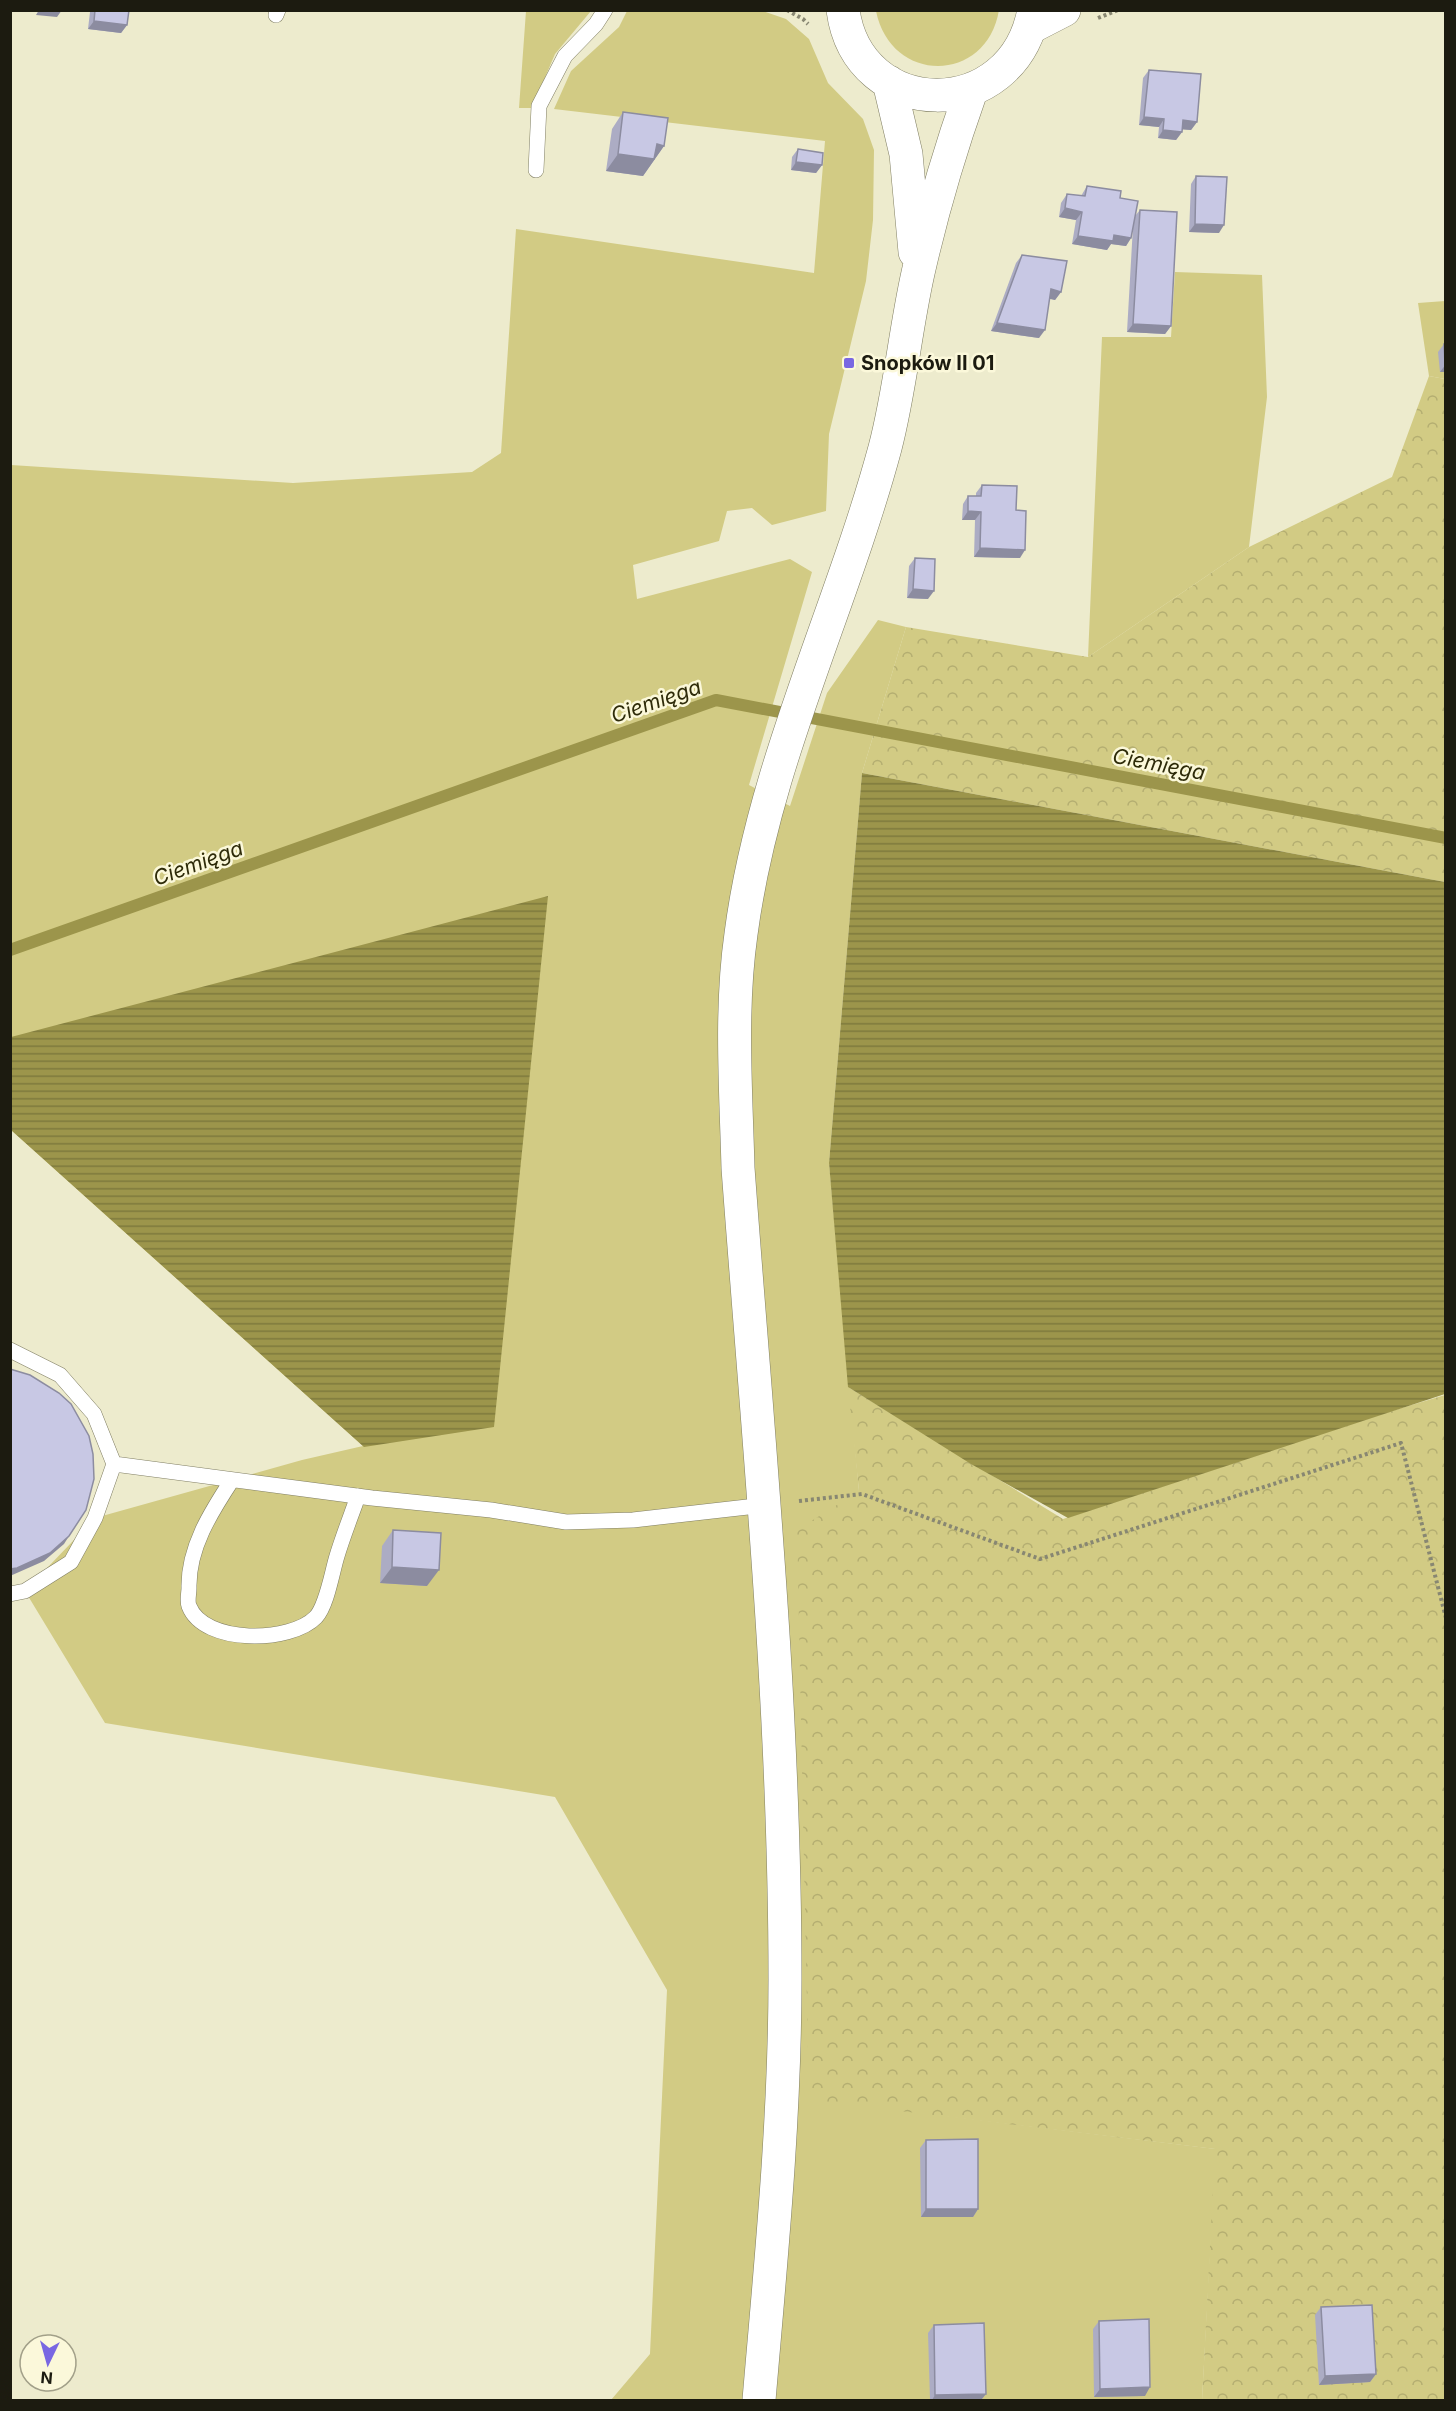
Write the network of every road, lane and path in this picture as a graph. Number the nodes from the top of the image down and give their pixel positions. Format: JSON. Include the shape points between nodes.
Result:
{"nodes":[{"id":1,"x":605,"y":10,"type":"edge"},
{"id":2,"x":1064,"y":10,"type":"edge"},
{"id":3,"x":839,"y":15,"type":"edge"},
{"id":4,"x":1032,"y":19,"type":"edge"},
{"id":5,"x":889,"y":82,"type":"junction"},
{"id":6,"x":971,"y":91,"type":"junction"},
{"id":7,"x":536,"y":170,"type":"dead end"},
{"id":8,"x":918,"y":274,"type":"junction"},
{"id":9,"x":10,"y":1350,"type":"edge"},
{"id":10,"x":114,"y":1464,"type":"junction"},
{"id":11,"x":232,"y":1479,"type":"junction"},
{"id":12,"x":358,"y":1496,"type":"junction"},
{"id":13,"x":765,"y":1505,"type":"junction"},
{"id":14,"x":10,"y":1594,"type":"edge"},
{"id":15,"x":1446,"y":1617,"type":"edge"},
{"id":16,"x":759,"y":2400,"type":"edge"}],
"edges":[{"from":1,"to":7,"type":"lane","via":[[565,56],[539,106]]},
{"from":2,"to":4,"type":"main road"},
{"from":3,"to":5,"type":"main road","via":[[869,67]]},
{"from":4,"to":6,"type":"main road","via":[[1014,59],[1002,72]]},
{"from":5,"to":6,"type":"main road","via":[[929,95]]},
{"from":5,"to":8,"type":"main road","via":[[906,154]]},
{"from":6,"to":8,"type":"main road","via":[[949,154]]},
{"from":8,"to":13,"type":"main road","via":[[886,444],[853,556],[817,648],[772,793],[741,933],[736,977],[738,1168]]},
{"from":9,"to":10,"type":"lane","via":[[60,1375],[94,1413]]},
{"from":10,"to":11,"type":"lane"},
{"from":10,"to":14,"type":"lane","via":[[95,1518],[71,1562],[25,1591]]},
{"from":11,"to":12,"type":"lane"},
{"from":11,"to":12,"type":"lane","via":[[199,1536],[188,1574],[189,1605],[198,1619],[211,1628],[235,1634],[287,1633],[316,1617]]},
{"from":12,"to":13,"type":"lane","via":[[566,1522],[633,1520]]},
{"from":13,"to":15,"type":"path","via":[[861,1494],[1040,1559],[1401,1443]]},
{"from":13,"to":16,"type":"main road","via":[[778,1685],[785,1981],[774,2223]]}]}
